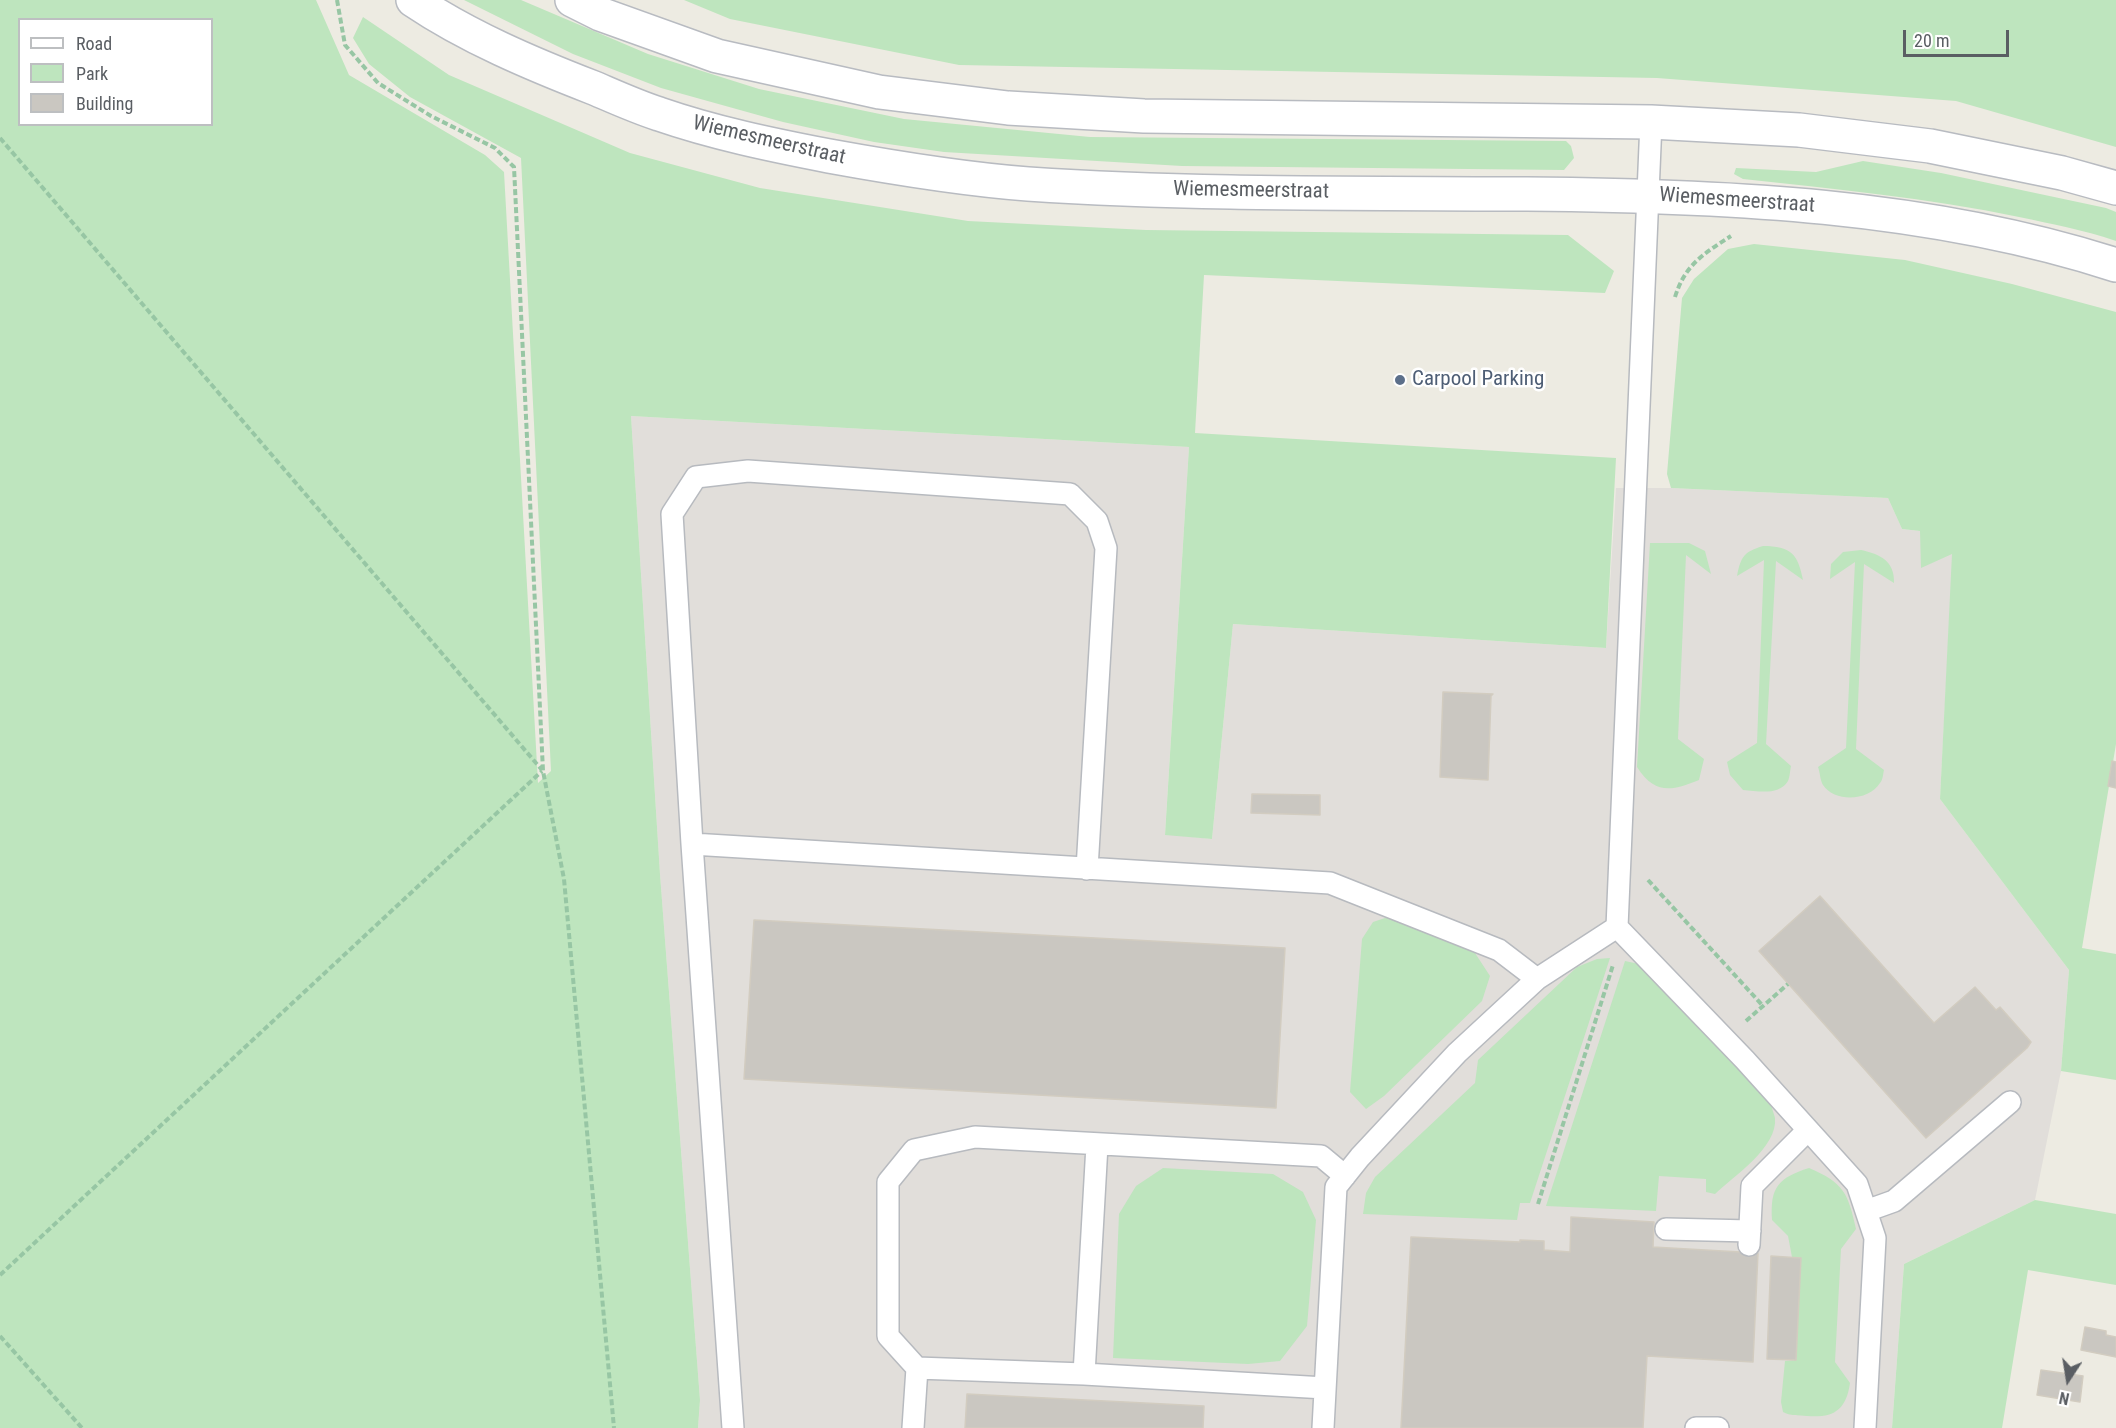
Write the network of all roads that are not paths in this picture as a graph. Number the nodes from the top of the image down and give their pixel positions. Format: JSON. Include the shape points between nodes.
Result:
{"nodes":[{"id":1,"x":413,"y":0,"type":"edge"},
{"id":2,"x":572,"y":0,"type":"edge"},
{"id":3,"x":1651,"y":122,"type":"junction"},
{"id":4,"x":2116,"y":188,"type":"edge"},
{"id":5,"x":1649,"y":195,"type":"junction"},
{"id":6,"x":2116,"y":265,"type":"edge"},
{"id":7,"x":692,"y":844,"type":"junction"},
{"id":8,"x":1087,"y":869,"type":"junction"},
{"id":9,"x":1620,"y":930,"type":"junction"},
{"id":10,"x":1537,"y":979,"type":"junction"},
{"id":11,"x":2010,"y":1102,"type":"dead end"},
{"id":12,"x":1808,"y":1130,"type":"junction"},
{"id":13,"x":1097,"y":1145,"type":"junction"},
{"id":14,"x":1345,"y":1176,"type":"junction"},
{"id":15,"x":1866,"y":1211,"type":"junction"},
{"id":16,"x":1666,"y":1229,"type":"dead end"},
{"id":17,"x":917,"y":1368,"type":"junction"},
{"id":18,"x":1084,"y":1374,"type":"junction"},
{"id":19,"x":1325,"y":1388,"type":"junction"},
{"id":20,"x":733,"y":1428,"type":"edge"},
{"id":21,"x":913,"y":1428,"type":"edge"},
{"id":22,"x":1323,"y":1428,"type":"edge"},
{"id":23,"x":1696,"y":1428,"type":"edge"},
{"id":24,"x":1718,"y":1428,"type":"edge"},
{"id":25,"x":1865,"y":1428,"type":"edge"}],
"edges":[{"from":1,"to":5,"type":"main road","name":"Wiemesmeerstraat","via":[[435,15],[540,67],[658,114],[769,145],[900,169],[1025,184],[1182,191]]},
{"from":2,"to":3,"type":"main road","via":[[717,56],[879,92],[1008,108],[1144,116]]},
{"from":3,"to":4,"type":"main road","via":[[1799,130],[1930,146]]},
{"from":3,"to":5,"type":"lane"},
{"from":5,"to":6,"type":"main road","name":"Wiemesmeerstraat","via":[[1797,204],[1894,216],[2005,234]]},
{"from":5,"to":9,"type":"lane","via":[[1620,850]]},
{"from":7,"to":8,"type":"lane"},
{"from":7,"to":8,"type":"lane","via":[[672,514],[696,477],[748,471],[1070,494],[1097,521],[1106,548]]},
{"from":7,"to":20,"type":"lane"},
{"from":8,"to":10,"type":"lane","via":[[1330,883],[1498,950]]},
{"from":9,"to":10,"type":"lane"},
{"from":9,"to":12,"type":"lane"},
{"from":10,"to":14,"type":"lane","via":[[1457,1053]]},
{"from":11,"to":15,"type":"lane","via":[[1894,1201]]},
{"from":12,"to":15,"type":"lane","via":[[1857,1184]]},
{"from":12,"to":16,"type":"lane","via":[[1752,1186],[1749,1238]]},
{"from":13,"to":14,"type":"lane","via":[[1321,1156]]},
{"from":13,"to":17,"type":"lane","via":[[975,1137],[914,1150],[888,1182],[888,1336]]},
{"from":13,"to":18,"type":"lane"},
{"from":14,"to":19,"type":"lane","via":[[1336,1187]]},
{"from":15,"to":25,"type":"lane","via":[[1875,1238]]},
{"from":17,"to":18,"type":"lane"},
{"from":17,"to":21,"type":"lane"},
{"from":18,"to":19,"type":"lane"},
{"from":19,"to":22,"type":"lane"},
{"from":23,"to":24,"type":"lane"}]}
